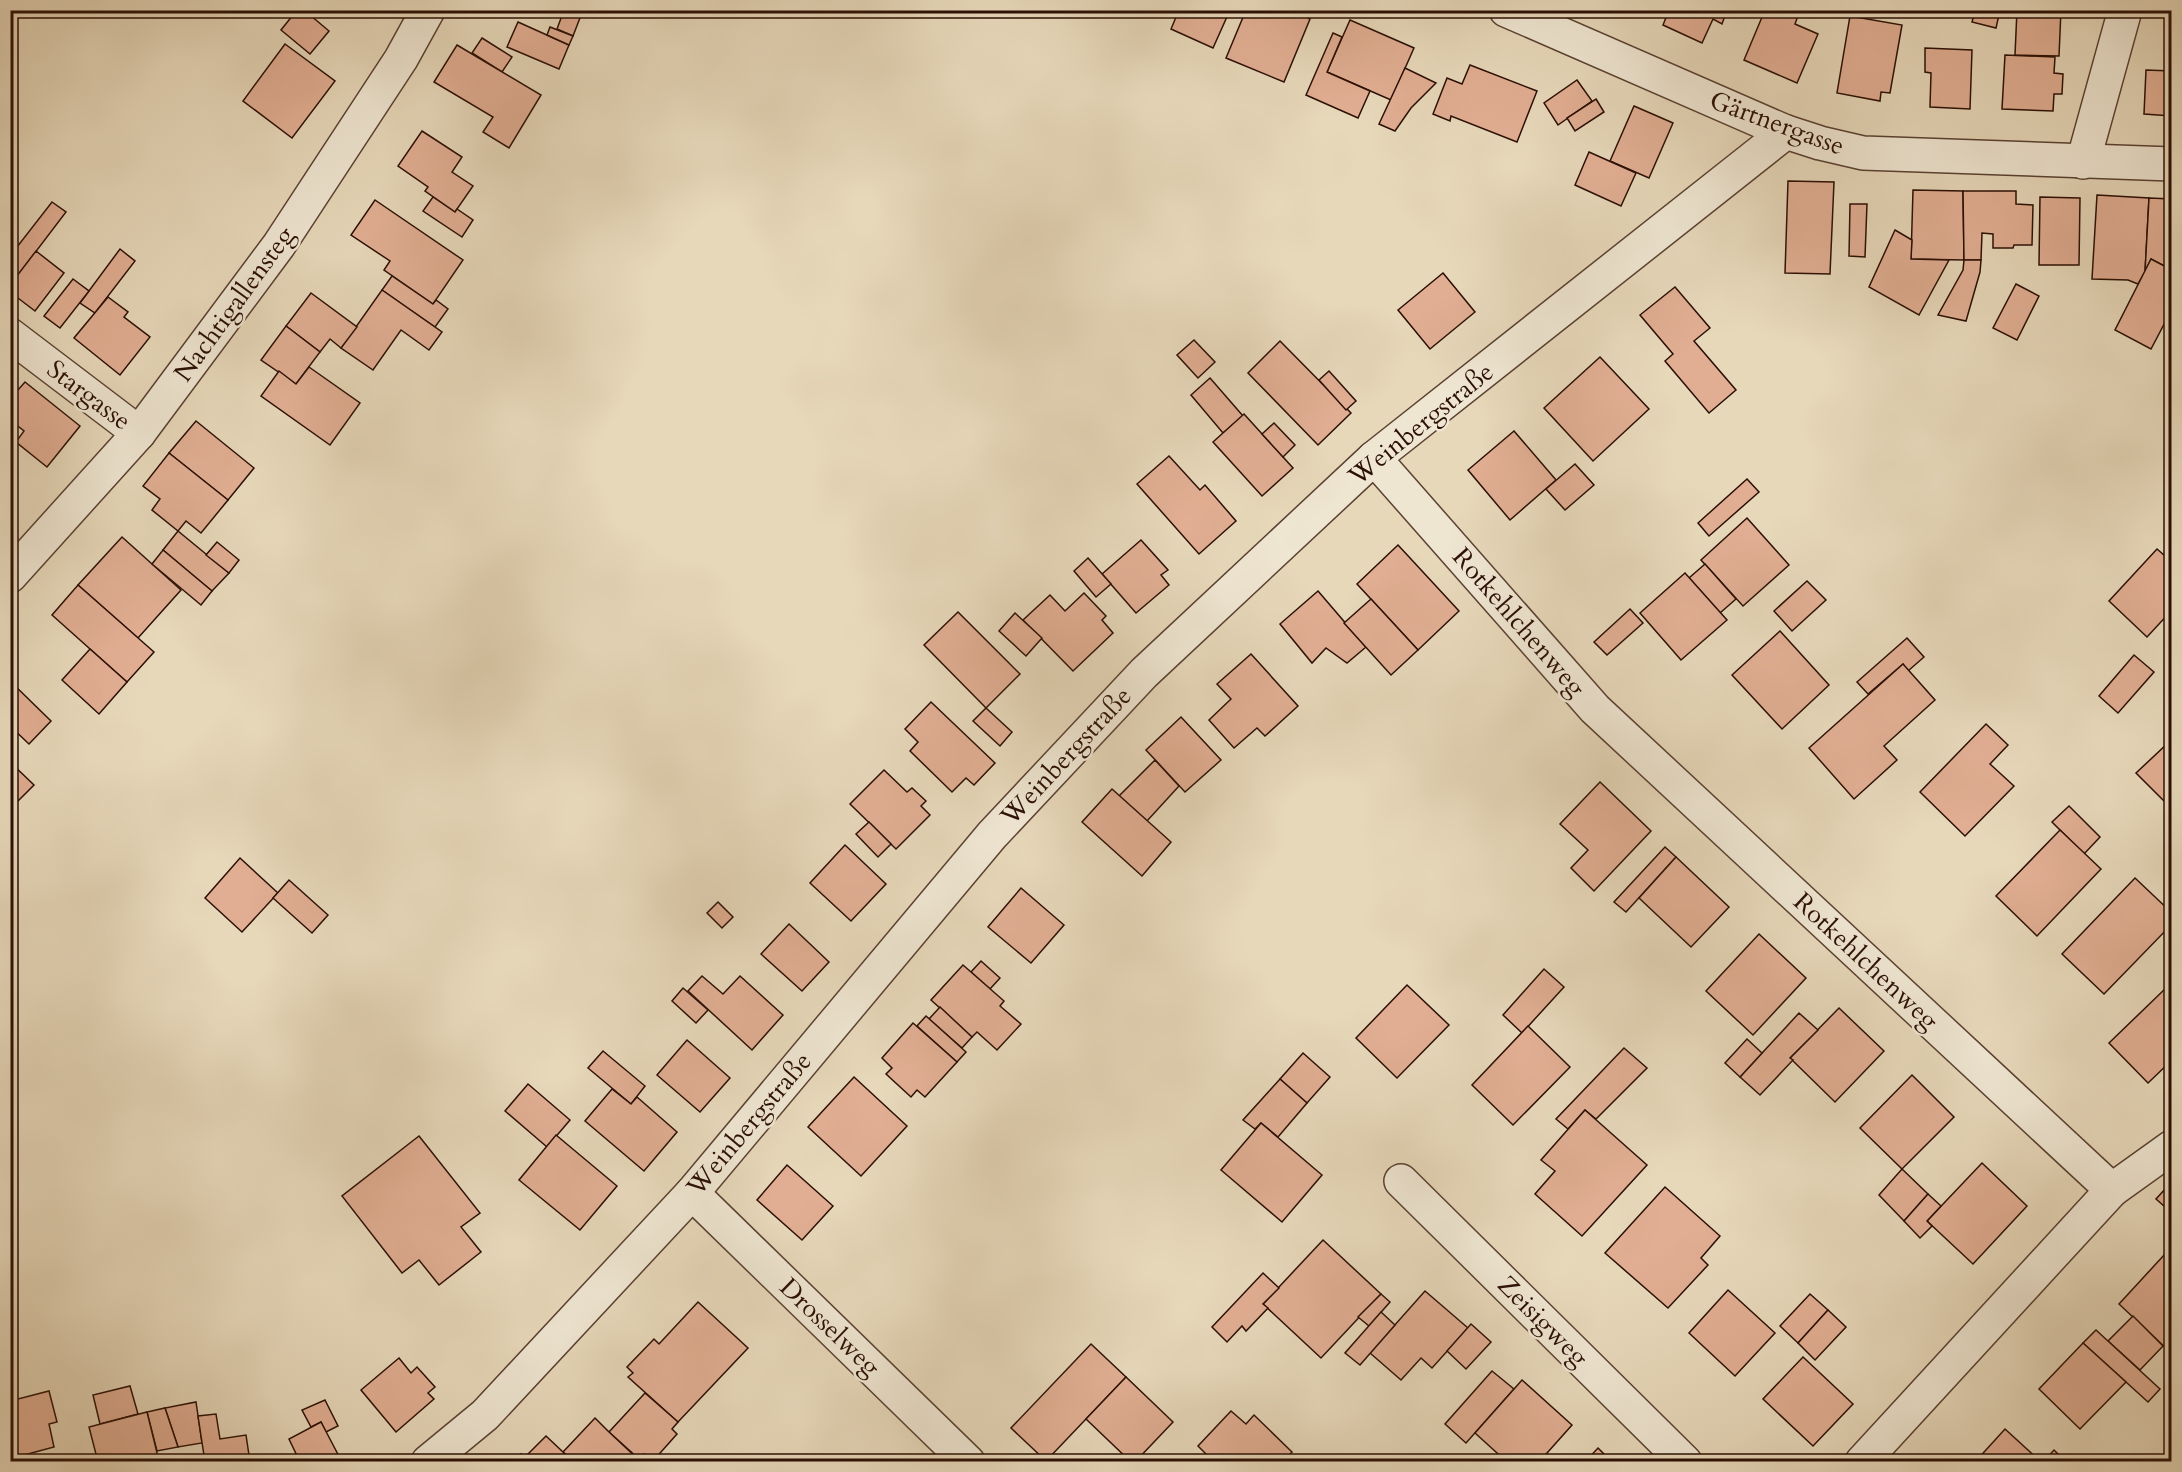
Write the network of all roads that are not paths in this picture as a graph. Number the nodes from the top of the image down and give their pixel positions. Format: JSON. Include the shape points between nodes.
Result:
{"nodes":[{"id":1,"x":428,"y":10,"type":"edge"},
{"id":2,"x":1506,"y":10,"type":"edge"},
{"id":3,"x":2125,"y":10,"type":"edge"},
{"id":4,"x":1786,"y":132,"type":"junction"},
{"id":5,"x":2083,"y":162,"type":"junction"},
{"id":6,"x":2172,"y":164,"type":"edge"},
{"id":7,"x":10,"y":335,"type":"edge"},
{"id":8,"x":139,"y":433,"type":"junction"},
{"id":9,"x":1374,"y":458,"type":"junction"},
{"id":10,"x":10,"y":576,"type":"edge"},
{"id":11,"x":2172,"y":1147,"type":"edge"},
{"id":12,"x":1401,"y":1181,"type":"dead end"},
{"id":13,"x":2112,"y":1190,"type":"junction"},
{"id":14,"x":692,"y":1193,"type":"junction"},
{"id":15,"x":428,"y":1461,"type":"edge"},
{"id":16,"x":968,"y":1461,"type":"edge"},
{"id":17,"x":1685,"y":1461,"type":"edge"},
{"id":18,"x":1862,"y":1461,"type":"edge"}],
"edges":[{"from":1,"to":8,"type":"street","name":"Nachtigallensteg","via":[[401,59],[279,245]]},
{"from":2,"to":4,"type":"street","name":"Gärtnergasse"},
{"from":3,"to":5,"type":"street"},
{"from":4,"to":5,"type":"street","name":"Gärtnergasse","via":[[1863,153]]},
{"from":4,"to":9,"type":"street","name":"Weinbergstraße"},
{"from":5,"to":6,"type":"street","name":"Gärtnergasse"},
{"from":7,"to":8,"type":"street","name":"Stargasse"},
{"from":8,"to":10,"type":"street","name":"Nachtigallensteg"},
{"from":9,"to":13,"type":"street","name":"Rotkehlchenweg","via":[[1595,709]]},
{"from":9,"to":14,"type":"street","name":"Weinbergstraße","via":[[1144,673],[992,835]]},
{"from":11,"to":13,"type":"street"},
{"from":12,"to":17,"type":"street","name":"Zeisigweg"},
{"from":13,"to":18,"type":"street"},
{"from":14,"to":15,"type":"street","name":"Weinbergstraße","via":[[486,1415]]},
{"from":14,"to":16,"type":"street","name":"Drosselweg"}]}
